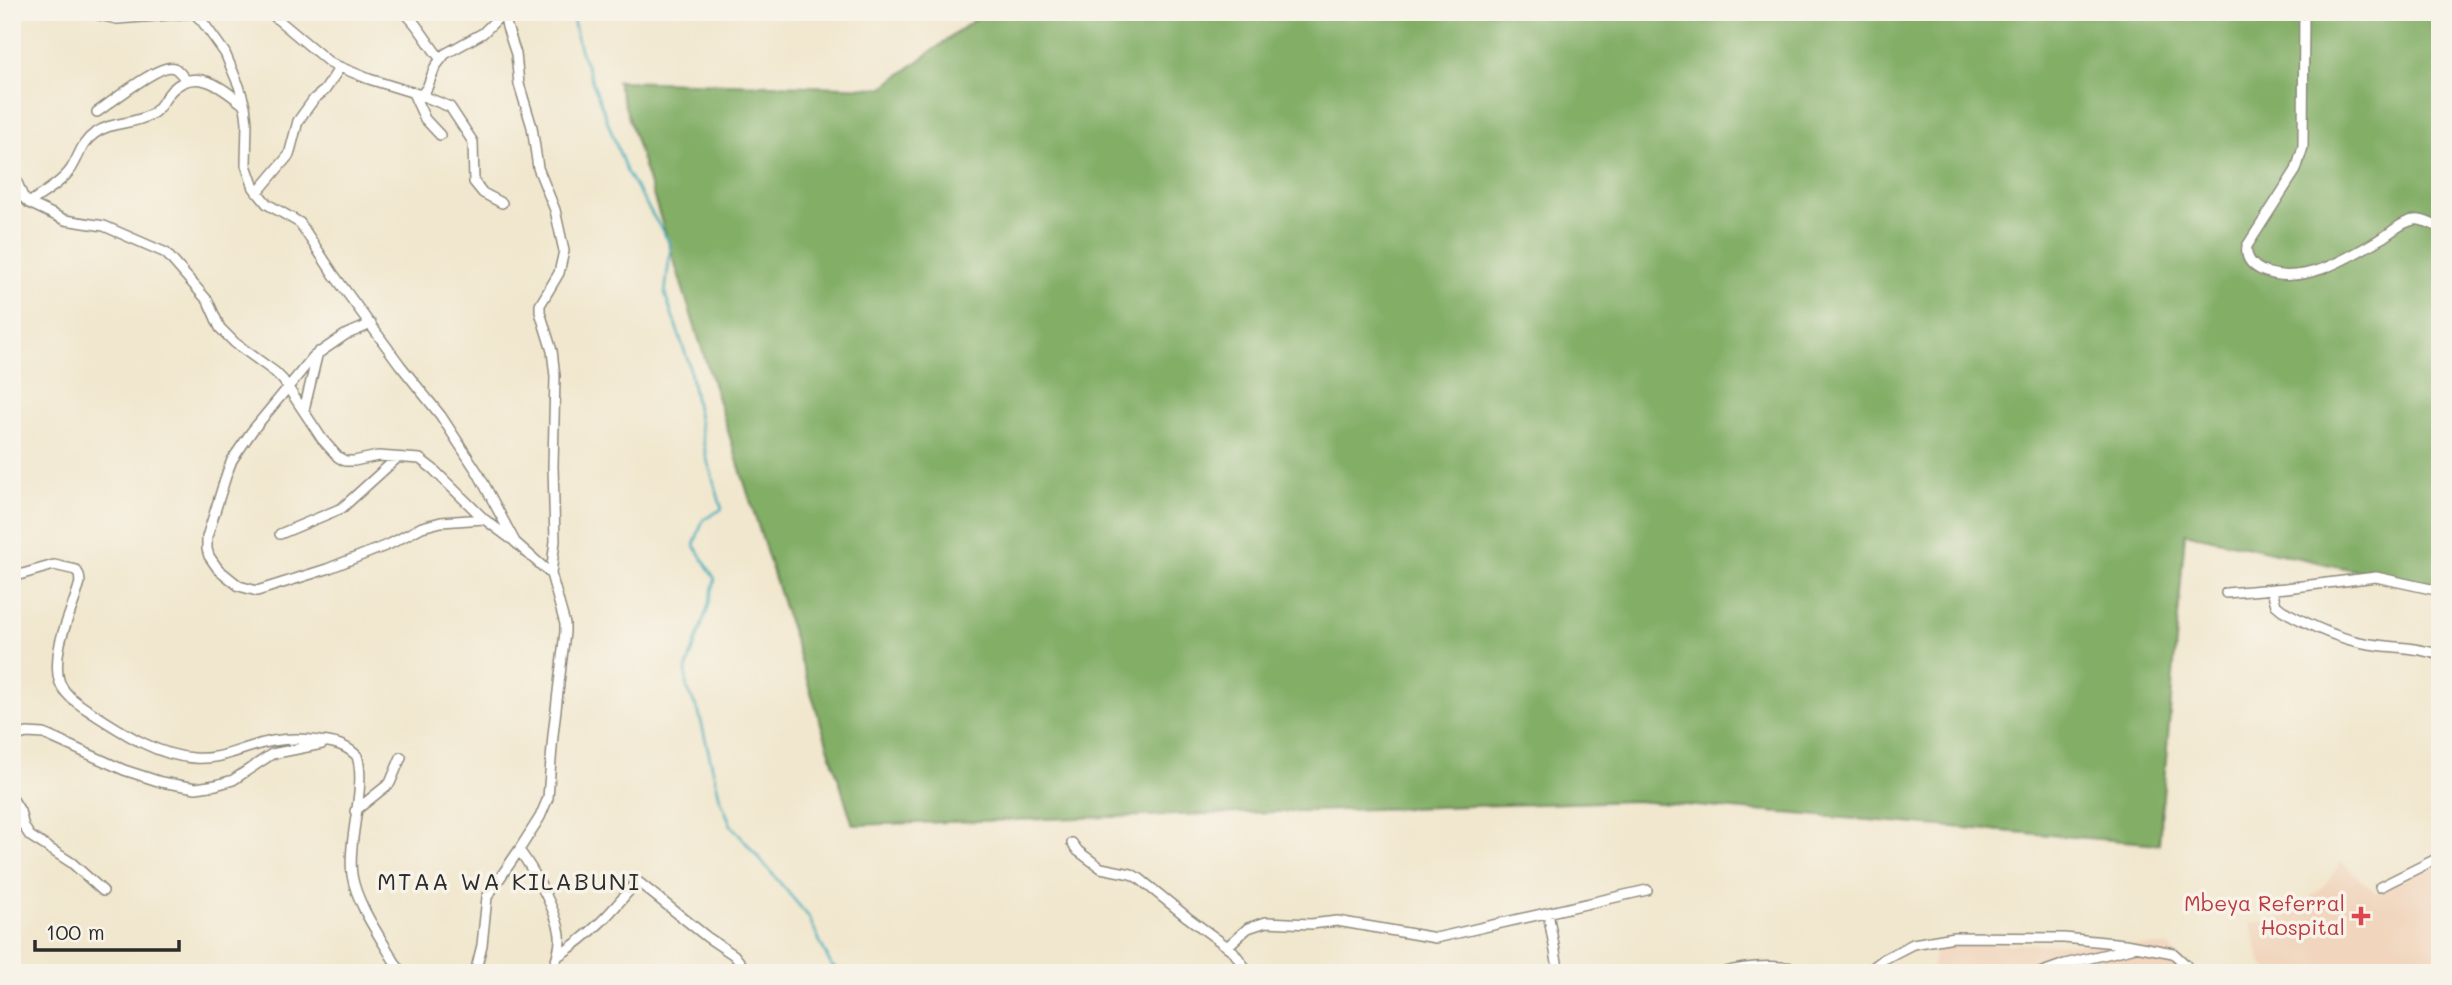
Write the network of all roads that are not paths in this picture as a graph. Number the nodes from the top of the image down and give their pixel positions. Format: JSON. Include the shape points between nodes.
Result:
{"nodes":[{"id":1,"x":85,"y":12,"type":"edge"},
{"id":2,"x":269,"y":12,"type":"edge"},
{"id":3,"x":404,"y":12,"type":"edge"},
{"id":4,"x":504,"y":12,"type":"edge"},
{"id":5,"x":2304,"y":12,"type":"edge"},
{"id":6,"x":197,"y":13,"type":"edge"},
{"id":7,"x":440,"y":58,"type":"junction"},
{"id":8,"x":340,"y":68,"type":"junction"},
{"id":9,"x":186,"y":80,"type":"junction"},
{"id":10,"x":417,"y":94,"type":"junction"},
{"id":11,"x":245,"y":106,"type":"junction"},
{"id":12,"x":97,"y":112,"type":"dead end"},
{"id":13,"x":440,"y":135,"type":"dead end"},
{"id":14,"x":12,"y":170,"type":"edge"},
{"id":15,"x":257,"y":193,"type":"junction"},
{"id":16,"x":29,"y":203,"type":"junction"},
{"id":17,"x":502,"y":203,"type":"dead end"},
{"id":18,"x":2440,"y":228,"type":"edge"},
{"id":19,"x":371,"y":324,"type":"junction"},
{"id":20,"x":318,"y":352,"type":"junction"},
{"id":21,"x":288,"y":387,"type":"junction"},
{"id":22,"x":304,"y":410,"type":"junction"},
{"id":23,"x":396,"y":458,"type":"junction"},
{"id":24,"x":484,"y":519,"type":"junction"},
{"id":25,"x":279,"y":534,"type":"dead end"},
{"id":26,"x":515,"y":542,"type":"junction"},
{"id":27,"x":551,"y":574,"type":"junction"},
{"id":28,"x":12,"y":577,"type":"edge"},
{"id":29,"x":2272,"y":590,"type":"junction"},
{"id":30,"x":2440,"y":591,"type":"edge"},
{"id":31,"x":2227,"y":593,"type":"dead end"},
{"id":32,"x":2440,"y":655,"type":"edge"},
{"id":33,"x":12,"y":737,"type":"edge"},
{"id":34,"x":331,"y":742,"type":"junction"},
{"id":35,"x":401,"y":757,"type":"dead end"},
{"id":36,"x":12,"y":798,"type":"edge"},
{"id":37,"x":355,"y":811,"type":"junction"},
{"id":38,"x":1072,"y":843,"type":"dead end"},
{"id":39,"x":519,"y":850,"type":"junction"},
{"id":40,"x":2440,"y":857,"type":"edge"},
{"id":41,"x":2381,"y":887,"type":"dead end"},
{"id":42,"x":1647,"y":890,"type":"dead end"},
{"id":43,"x":103,"y":891,"type":"dead end"},
{"id":44,"x":1548,"y":913,"type":"junction"},
{"id":45,"x":1228,"y":946,"type":"junction"},
{"id":46,"x":2140,"y":946,"type":"junction"},
{"id":47,"x":558,"y":956,"type":"junction"},
{"id":48,"x":2186,"y":965,"type":"dead end"},
{"id":49,"x":401,"y":973,"type":"edge"},
{"id":50,"x":475,"y":973,"type":"edge"},
{"id":51,"x":552,"y":973,"type":"edge"},
{"id":52,"x":686,"y":973,"type":"edge"},
{"id":53,"x":709,"y":973,"type":"edge"},
{"id":54,"x":745,"y":973,"type":"edge"},
{"id":55,"x":1250,"y":973,"type":"edge"},
{"id":56,"x":1559,"y":973,"type":"edge"},
{"id":57,"x":1722,"y":973,"type":"edge"},
{"id":58,"x":1832,"y":973,"type":"edge"},
{"id":59,"x":1866,"y":973,"type":"edge"},
{"id":60,"x":2039,"y":973,"type":"edge"}],
"edges":[{"from":1,"to":6,"type":"street","via":[[117,19]]},
{"from":2,"to":8,"type":"street"},
{"from":3,"to":7,"type":"street"},
{"from":4,"to":7,"type":"street","via":[[483,33]]},
{"from":4,"to":27,"type":"street","via":[[537,167],[555,210],[564,251],[559,273],[540,305],[555,376]]},
{"from":5,"to":18,"type":"street","via":[[2303,147],[2296,170],[2247,246],[2248,259],[2266,272],[2307,272],[2362,250],[2408,222],[2420,220]]},
{"from":6,"to":11,"type":"street","via":[[225,53]]},
{"from":7,"to":10,"type":"street","via":[[427,88]]},
{"from":8,"to":10,"type":"street"},
{"from":8,"to":15,"type":"street","via":[[298,121],[289,155]]},
{"from":9,"to":11,"type":"street","via":[[216,84]]},
{"from":9,"to":12,"type":"street","via":[[169,67]]},
{"from":9,"to":16,"type":"street","via":[[149,116],[109,125],[91,135],[68,173]]},
{"from":10,"to":13,"type":"street","via":[[425,119]]},
{"from":10,"to":17,"type":"street","via":[[450,107],[473,142],[474,182]]},
{"from":11,"to":15,"type":"street","via":[[246,165]]},
{"from":14,"to":16,"type":"street"},
{"from":15,"to":19,"type":"street","via":[[300,223]]},
{"from":16,"to":21,"type":"street","via":[[65,220],[104,226],[166,253],[208,300],[228,336]]},
{"from":19,"to":20,"type":"street"},
{"from":19,"to":26,"type":"street","via":[[441,416]]},
{"from":20,"to":21,"type":"street"},
{"from":20,"to":22,"type":"street"},
{"from":21,"to":22,"type":"street"},
{"from":21,"to":24,"type":"street","via":[[233,460],[207,537],[209,556],[239,586],[257,591],[271,588],[390,544],[422,527]]},
{"from":22,"to":23,"type":"street","via":[[329,448],[345,461]]},
{"from":23,"to":24,"type":"street","via":[[415,457],[425,462]]},
{"from":23,"to":25,"type":"street","via":[[341,508]]},
{"from":24,"to":26,"type":"street"},
{"from":26,"to":27,"type":"street"},
{"from":27,"to":39,"type":"street","via":[[565,632],[551,782],[540,817]]},
{"from":28,"to":34,"type":"street","via":[[54,565],[76,570],[80,582],[60,640],[59,683],[71,698],[125,732],[158,749],[194,759],[221,757],[285,739]]},
{"from":29,"to":30,"type":"street","via":[[2375,577]]},
{"from":29,"to":31,"type":"street"},
{"from":29,"to":32,"type":"street","via":[[2276,606],[2321,629],[2350,640]]},
{"from":33,"to":34,"type":"street","via":[[44,734],[92,757],[183,788],[233,780],[272,754]]},
{"from":34,"to":37,"type":"street","via":[[357,756]]},
{"from":35,"to":37,"type":"street","via":[[390,783]]},
{"from":36,"to":43,"type":"street","via":[[30,836],[72,863]]},
{"from":37,"to":49,"type":"street","via":[[355,884]]},
{"from":38,"to":45,"type":"street","via":[[1101,868],[1140,879]]},
{"from":39,"to":47,"type":"street","via":[[555,920],[560,934]]},
{"from":39,"to":50,"type":"street","via":[[489,892]]},
{"from":40,"to":41,"type":"street"},
{"from":42,"to":44,"type":"street"},
{"from":44,"to":45,"type":"street","via":[[1436,939],[1336,921],[1266,922],[1248,928]]},
{"from":44,"to":56,"type":"street"},
{"from":45,"to":55,"type":"street"},
{"from":46,"to":48,"type":"street","via":[[2173,953]]},
{"from":46,"to":59,"type":"street","via":[[2064,938],[1954,937],[1913,944]]},
{"from":46,"to":60,"type":"street"},
{"from":47,"to":51,"type":"street"},
{"from":47,"to":54,"type":"street","via":[[605,920],[637,881],[734,954]]},
{"from":52,"to":53,"type":"street"},
{"from":57,"to":58,"type":"street","via":[[1765,967]]}]}
